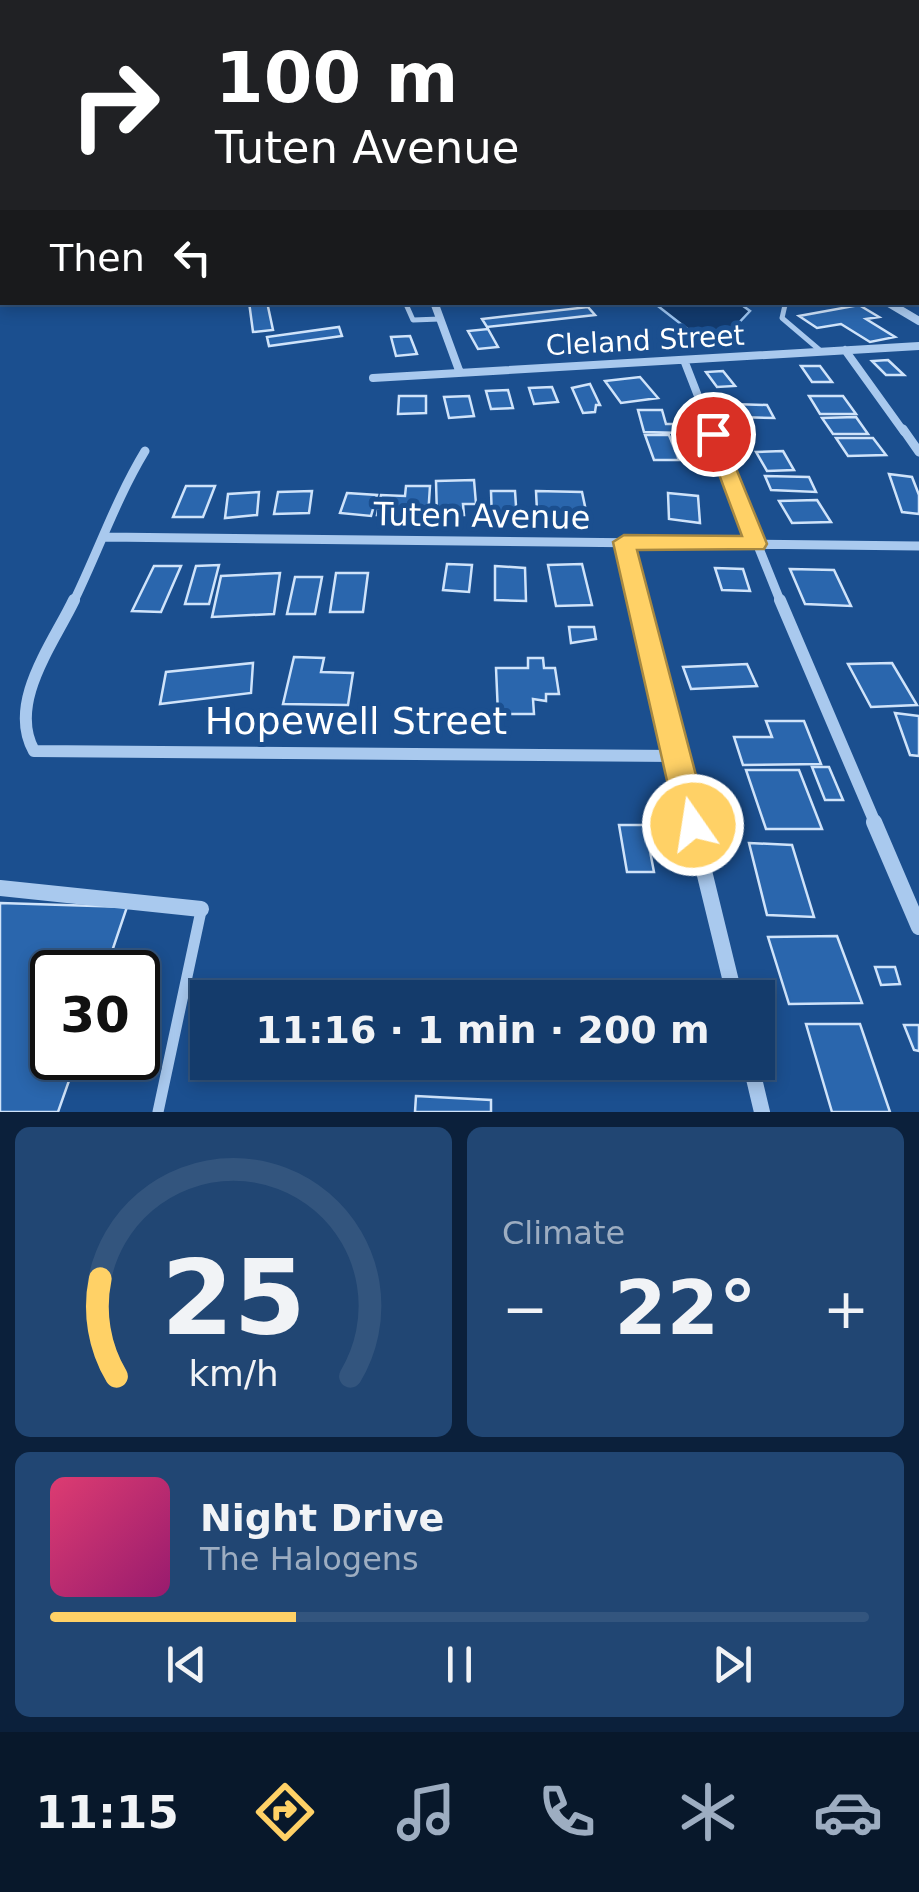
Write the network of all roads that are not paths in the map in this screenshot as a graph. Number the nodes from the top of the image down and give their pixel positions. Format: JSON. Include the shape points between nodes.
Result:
{"nodes":[{"id":1,"x":406,"y":305,"type":"edge"},
{"id":2,"x":435,"y":305,"type":"edge"},
{"id":3,"x":785,"y":305,"type":"edge"},
{"id":4,"x":892,"y":305,"type":"edge"},
{"id":5,"x":440,"y":320,"type":"junction"},
{"id":6,"x":919,"y":321,"type":"edge"},
{"id":7,"x":919,"y":346,"type":"edge"},
{"id":8,"x":845,"y":350,"type":"junction"},
{"id":9,"x":822,"y":352,"type":"junction"},
{"id":10,"x":684,"y":360,"type":"junction"},
{"id":11,"x":460,"y":373,"type":"junction"},
{"id":12,"x":373,"y":378,"type":"dead end"},
{"id":13,"x":144,"y":451,"type":"dead end"},
{"id":14,"x":919,"y":452,"type":"edge"},
{"id":15,"x":105,"y":537,"type":"junction"},
{"id":16,"x":624,"y":542,"type":"junction"},
{"id":17,"x":756,"y":544,"type":"junction"},
{"id":18,"x":919,"y":546,"type":"edge"},
{"id":19,"x":676,"y":756,"type":"junction"},
{"id":20,"x":0,"y":888,"type":"edge"},
{"id":21,"x":201,"y":909,"type":"joint"},
{"id":22,"x":919,"y":927,"type":"edge"},
{"id":23,"x":730,"y":980,"type":"edge"},
{"id":24,"x":754,"y":1080,"type":"edge"},
{"id":25,"x":158,"y":1112,"type":"edge"},
{"id":26,"x":762,"y":1112,"type":"edge"}],
"edges":[{"from":1,"to":5,"type":"lane","via":[[413,320]]},
{"from":2,"to":5,"type":"street"},
{"from":3,"to":9,"type":"lane","via":[[782,318]]},
{"from":4,"to":6,"type":"street"},
{"from":5,"to":11,"type":"street"},
{"from":7,"to":8,"type":"street","name":"Cleland Street"},
{"from":8,"to":9,"type":"street","name":"Cleland Street"},
{"from":8,"to":14,"type":"street"},
{"from":9,"to":10,"type":"street","name":"Cleland Street"},
{"from":10,"to":11,"type":"street","name":"Cleland Street"},
{"from":10,"to":17,"type":"street"},
{"from":11,"to":12,"type":"street","name":"Cleland Street"},
{"from":13,"to":15,"type":"street"},
{"from":15,"to":16,"type":"street","name":"Tuten Avenue"},
{"from":15,"to":19,"type":"street","name":"Hopewell Street","via":[[26,701],[26,735],[34,751]]},
{"from":16,"to":17,"type":"street","name":"Tuten Avenue"},
{"from":16,"to":19,"type":"street"},
{"from":17,"to":18,"type":"street","name":"Tuten Avenue"},
{"from":17,"to":22,"type":"street"},
{"from":19,"to":23,"type":"street"},
{"from":20,"to":21,"type":"street"},
{"from":21,"to":25,"type":"lane"},
{"from":24,"to":26,"type":"street"}]}
